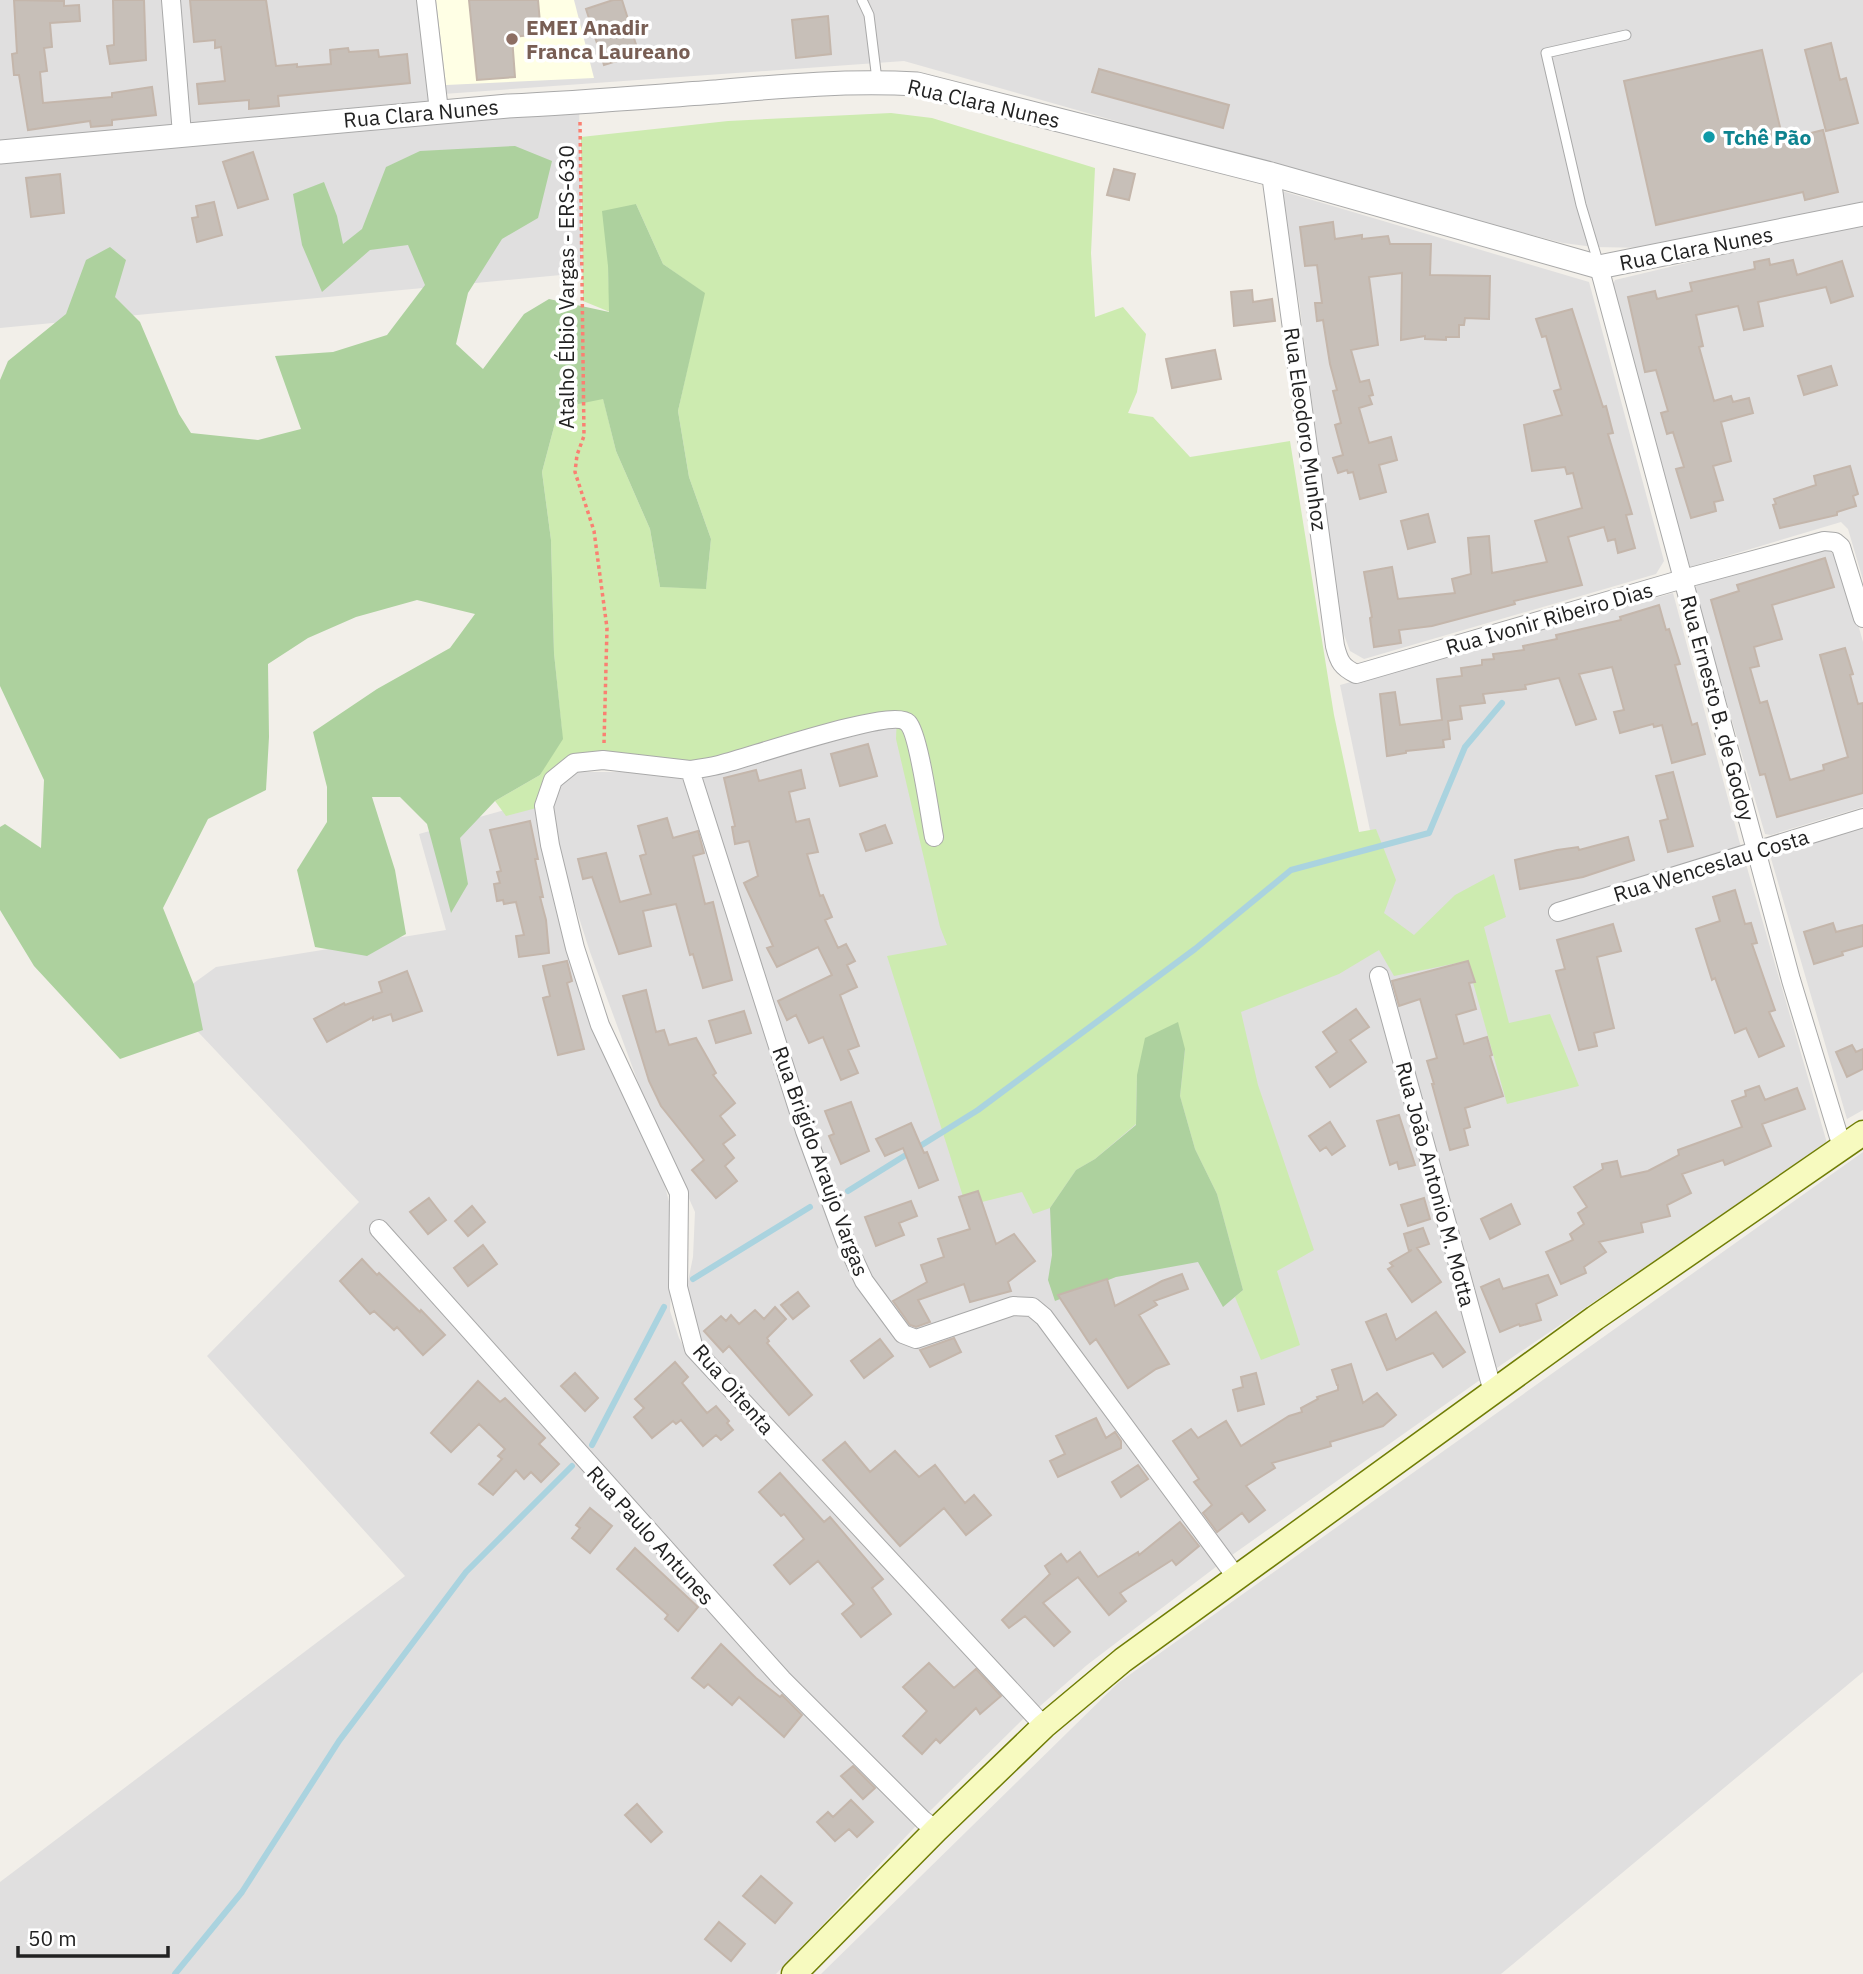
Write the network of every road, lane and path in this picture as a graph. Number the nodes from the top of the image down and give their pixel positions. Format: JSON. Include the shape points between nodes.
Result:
{"nodes":[{"id":1,"x":171,"y":0,"type":"edge"},
{"id":2,"x":426,"y":0,"type":"edge"},
{"id":3,"x":862,"y":0,"type":"edge"},
{"id":4,"x":1626,"y":35,"type":"dead end"},
{"id":5,"x":877,"y":82,"type":"junction"},
{"id":6,"x":579,"y":103,"type":"junction"},
{"id":7,"x":439,"y":111,"type":"junction"},
{"id":8,"x":182,"y":134,"type":"junction"},
{"id":9,"x":0,"y":152,"type":"edge"},
{"id":10,"x":1272,"y":174,"type":"junction"},
{"id":11,"x":1863,"y":214,"type":"edge"},
{"id":12,"x":1599,"y":267,"type":"junction"},
{"id":13,"x":1683,"y":579,"type":"junction"},
{"id":14,"x":1863,"y":618,"type":"edge"},
{"id":15,"x":1356,"y":674,"type":"joint"},
{"id":16,"x":603,"y":760,"type":"junction"},
{"id":17,"x":690,"y":770,"type":"junction"},
{"id":18,"x":1863,"y":817,"type":"edge"},
{"id":19,"x":934,"y":837,"type":"dead end"},
{"id":20,"x":1757,"y":852,"type":"junction"},
{"id":21,"x":1558,"y":912,"type":"dead end"},
{"id":22,"x":1378,"y":976,"type":"dead end"},
{"id":23,"x":1863,"y":1133,"type":"edge"},
{"id":24,"x":1842,"y":1147,"type":"junction"},
{"id":25,"x":379,"y":1229,"type":"dead end"},
{"id":26,"x":1493,"y":1392,"type":"junction"},
{"id":27,"x":1237,"y":1577,"type":"junction"},
{"id":28,"x":1044,"y":1726,"type":"junction"},
{"id":29,"x":936,"y":1830,"type":"junction"},
{"id":30,"x":794,"y":1974,"type":"edge"}],
"edges":[{"from":1,"to":8,"type":"street"},
{"from":2,"to":7,"type":"street"},
{"from":3,"to":5,"type":"lane","via":[[869,15]]},
{"from":4,"to":12,"type":"lane","via":[[1546,53]]},
{"from":5,"to":6,"type":"street","name":"Rua Clara Nunes"},
{"from":5,"to":10,"type":"street","name":"Rua Clara Nunes","via":[[917,84]]},
{"from":6,"to":7,"type":"street","name":"Rua Clara Nunes"},
{"from":6,"to":16,"type":"path","name":"Atalho Élbio Vargas - ERS-630","via":[[584,436],[575,472],[594,531],[607,628]]},
{"from":7,"to":8,"type":"street","name":"Rua Clara Nunes"},
{"from":8,"to":9,"type":"street","name":"Rua Clara Nunes"},
{"from":10,"to":12,"type":"street","name":"Rua Clara Nunes"},
{"from":10,"to":15,"type":"street","name":"Rua Eleodoro Munhoz","via":[[1335,646],[1338,660]]},
{"from":11,"to":12,"type":"street","name":"Rua Clara Nunes"},
{"from":12,"to":13,"type":"street","name":"Rua Ernesto B. de Godoy"},
{"from":13,"to":14,"type":"street","name":"Rua Ivonir Ribeiro Dias","via":[[1824,541],[1835,542]]},
{"from":13,"to":15,"type":"street","name":"Rua Ivonir Ribeiro Dias"},
{"from":13,"to":20,"type":"street","name":"Rua Ernesto B. de Godoy"},
{"from":16,"to":17,"type":"street"},
{"from":16,"to":28,"type":"street","name":"Rua Oitenta","via":[[574,763],[553,780],[544,806],[546,821],[575,948],[600,1025],[679,1193],[678,1287],[694,1349]]},
{"from":17,"to":19,"type":"street","via":[[881,720],[903,720],[911,729],[919,757]]},
{"from":17,"to":27,"type":"street","name":"Rua Brigido Araujo Vargas","via":[[805,1131],[864,1281],[903,1334],[916,1339],[1013,1306],[1032,1307],[1044,1317]]},
{"from":18,"to":20,"type":"street","name":"Rua Wenceslau Costa"},
{"from":20,"to":21,"type":"street","name":"Rua Wenceslau Costa"},
{"from":20,"to":24,"type":"street","name":"Rua Ernesto B. de Godoy"},
{"from":22,"to":26,"type":"street","name":"Rua João Antonio M. Motta"},
{"from":23,"to":24,"type":"main road"},
{"from":24,"to":26,"type":"main road"},
{"from":25,"to":29,"type":"street","name":"Rua Paulo Antunes","via":[[782,1679]]},
{"from":26,"to":27,"type":"main road"},
{"from":27,"to":28,"type":"main road","via":[[1123,1660]]},
{"from":28,"to":29,"type":"main road"},
{"from":29,"to":30,"type":"main road"}]}
